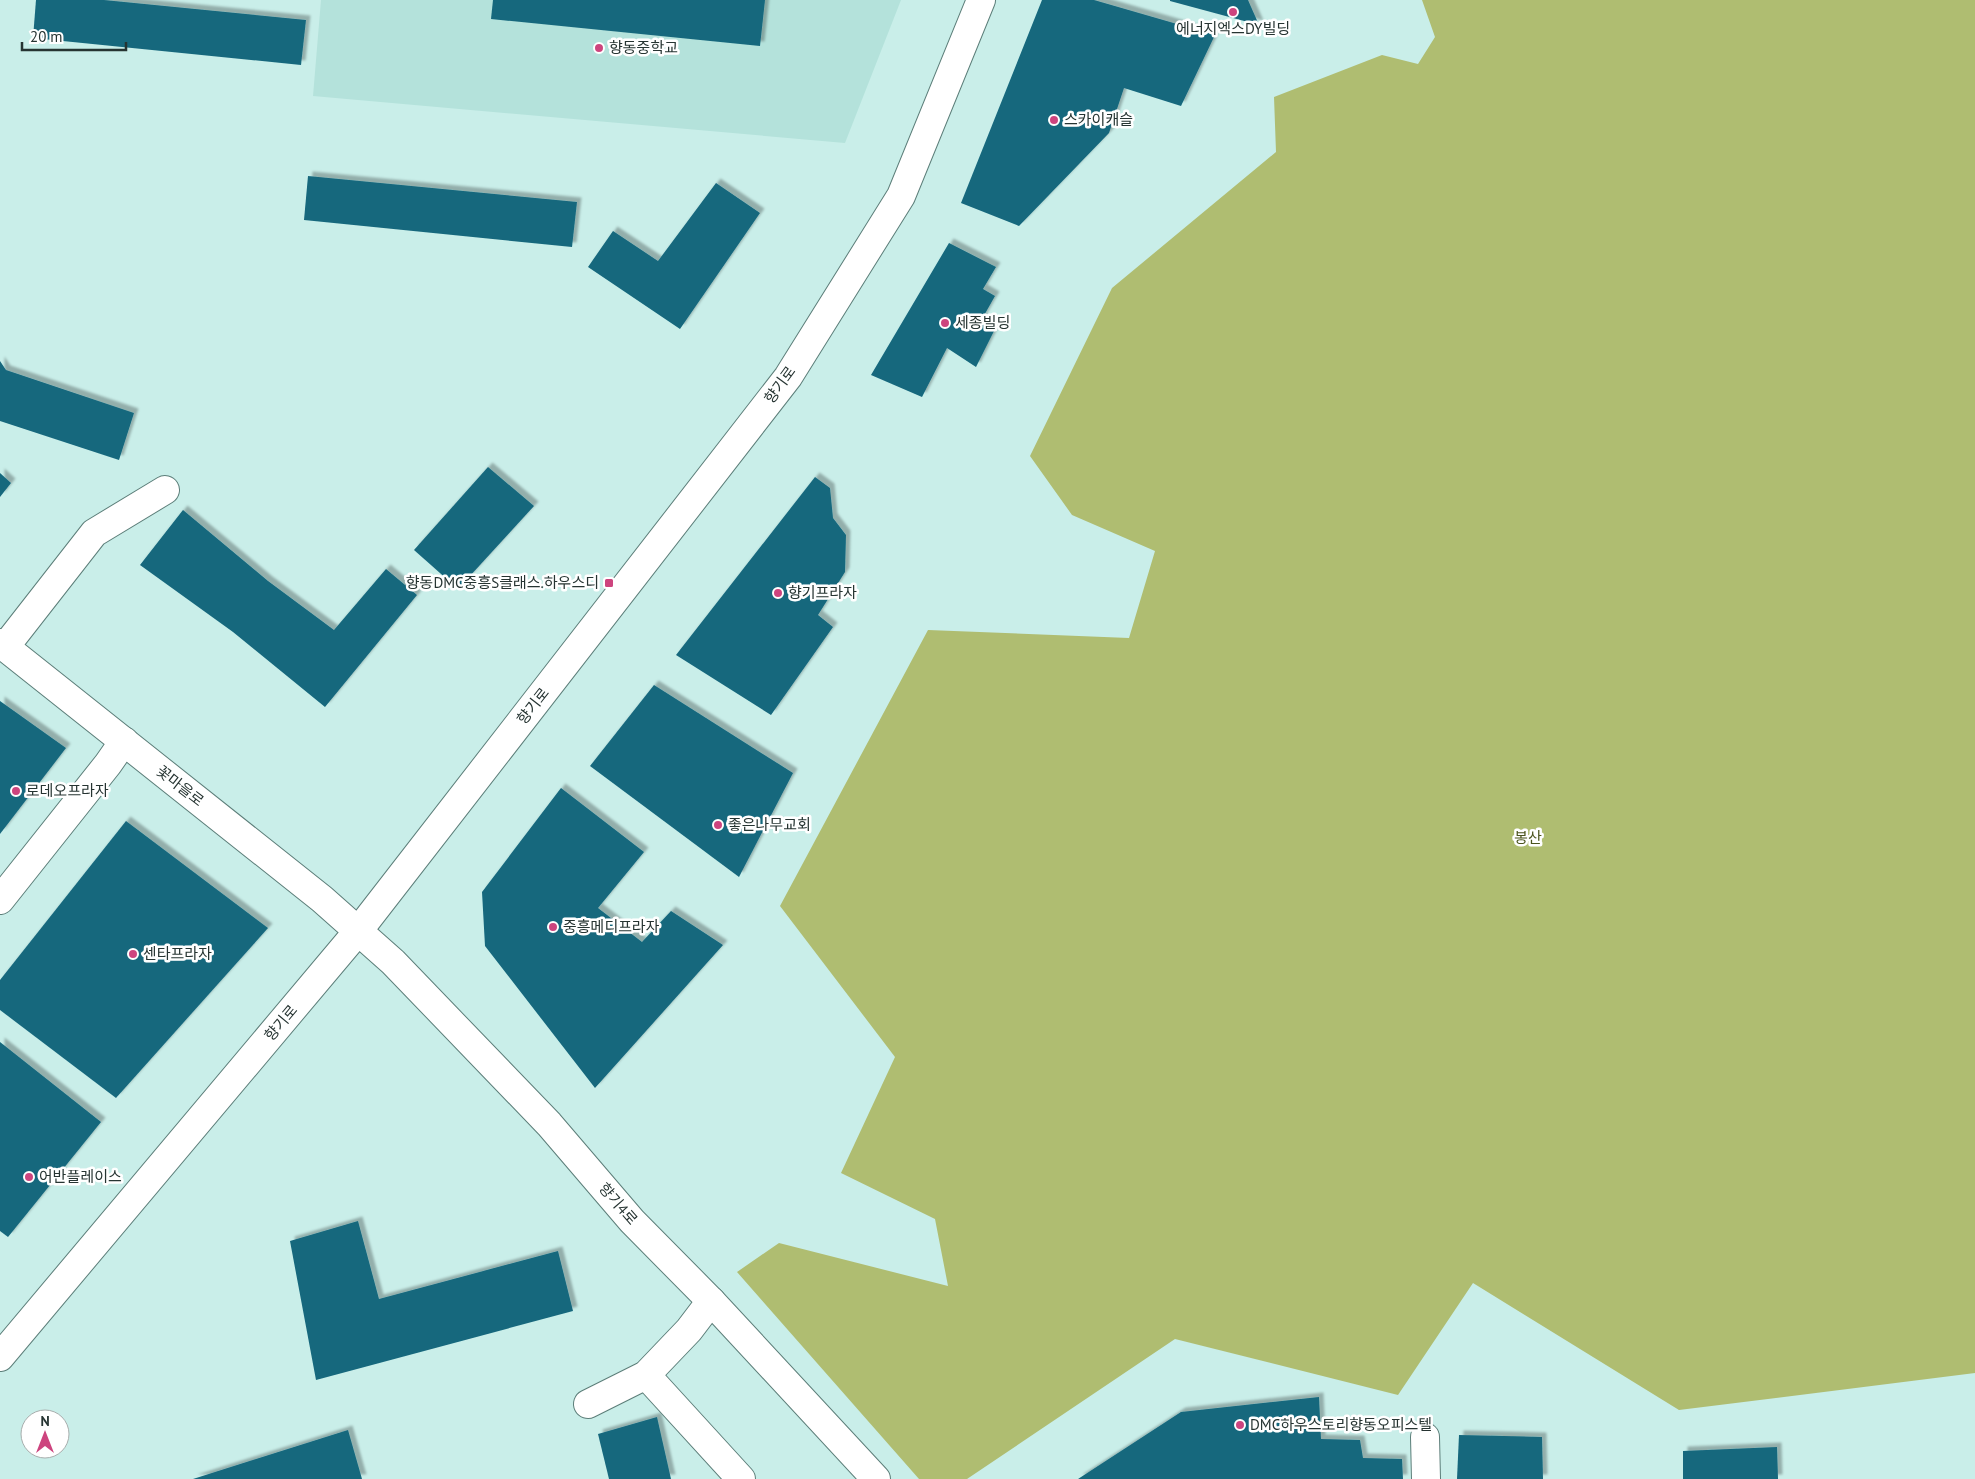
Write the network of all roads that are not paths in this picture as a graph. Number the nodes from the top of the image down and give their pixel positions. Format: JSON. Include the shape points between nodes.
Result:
{"nodes":[{"id":1,"x":981,"y":0,"type":"edge"},
{"id":2,"x":165,"y":490,"type":"dead end"},
{"id":3,"x":2,"y":645,"type":"edge"},
{"id":4,"x":124,"y":741,"type":"junction"},
{"id":5,"x":0,"y":900,"type":"edge"},
{"id":6,"x":359,"y":930,"type":"junction"},
{"id":7,"x":711,"y":1301,"type":"junction"},
{"id":8,"x":0,"y":1357,"type":"edge"},
{"id":9,"x":646,"y":1375,"type":"junction"},
{"id":10,"x":588,"y":1404,"type":"dead end"},
{"id":11,"x":1425,"y":1437,"type":"dead end"},
{"id":12,"x":741,"y":1479,"type":"edge"},
{"id":13,"x":876,"y":1479,"type":"edge"},
{"id":14,"x":1426,"y":1479,"type":"edge"}],
"edges":[{"from":1,"to":6,"type":"main road","name":"향기로","via":[[901,196],[788,377]]},
{"from":2,"to":3,"type":"main road","via":[[94,533]]},
{"from":3,"to":4,"type":"main road","name":"꽃마을로"},
{"from":4,"to":5,"type":"main road"},
{"from":4,"to":6,"type":"main road","name":"꽃마을로"},
{"from":6,"to":7,"type":"main road","name":"향기4로","via":[[549,1124],[632,1221]]},
{"from":6,"to":8,"type":"main road","name":"향기로"},
{"from":7,"to":9,"type":"main road","via":[[690,1330]]},
{"from":7,"to":13,"type":"main road","name":"향기4로"},
{"from":9,"to":10,"type":"main road"},
{"from":9,"to":12,"type":"main road"},
{"from":11,"to":14,"type":"main road"}]}
